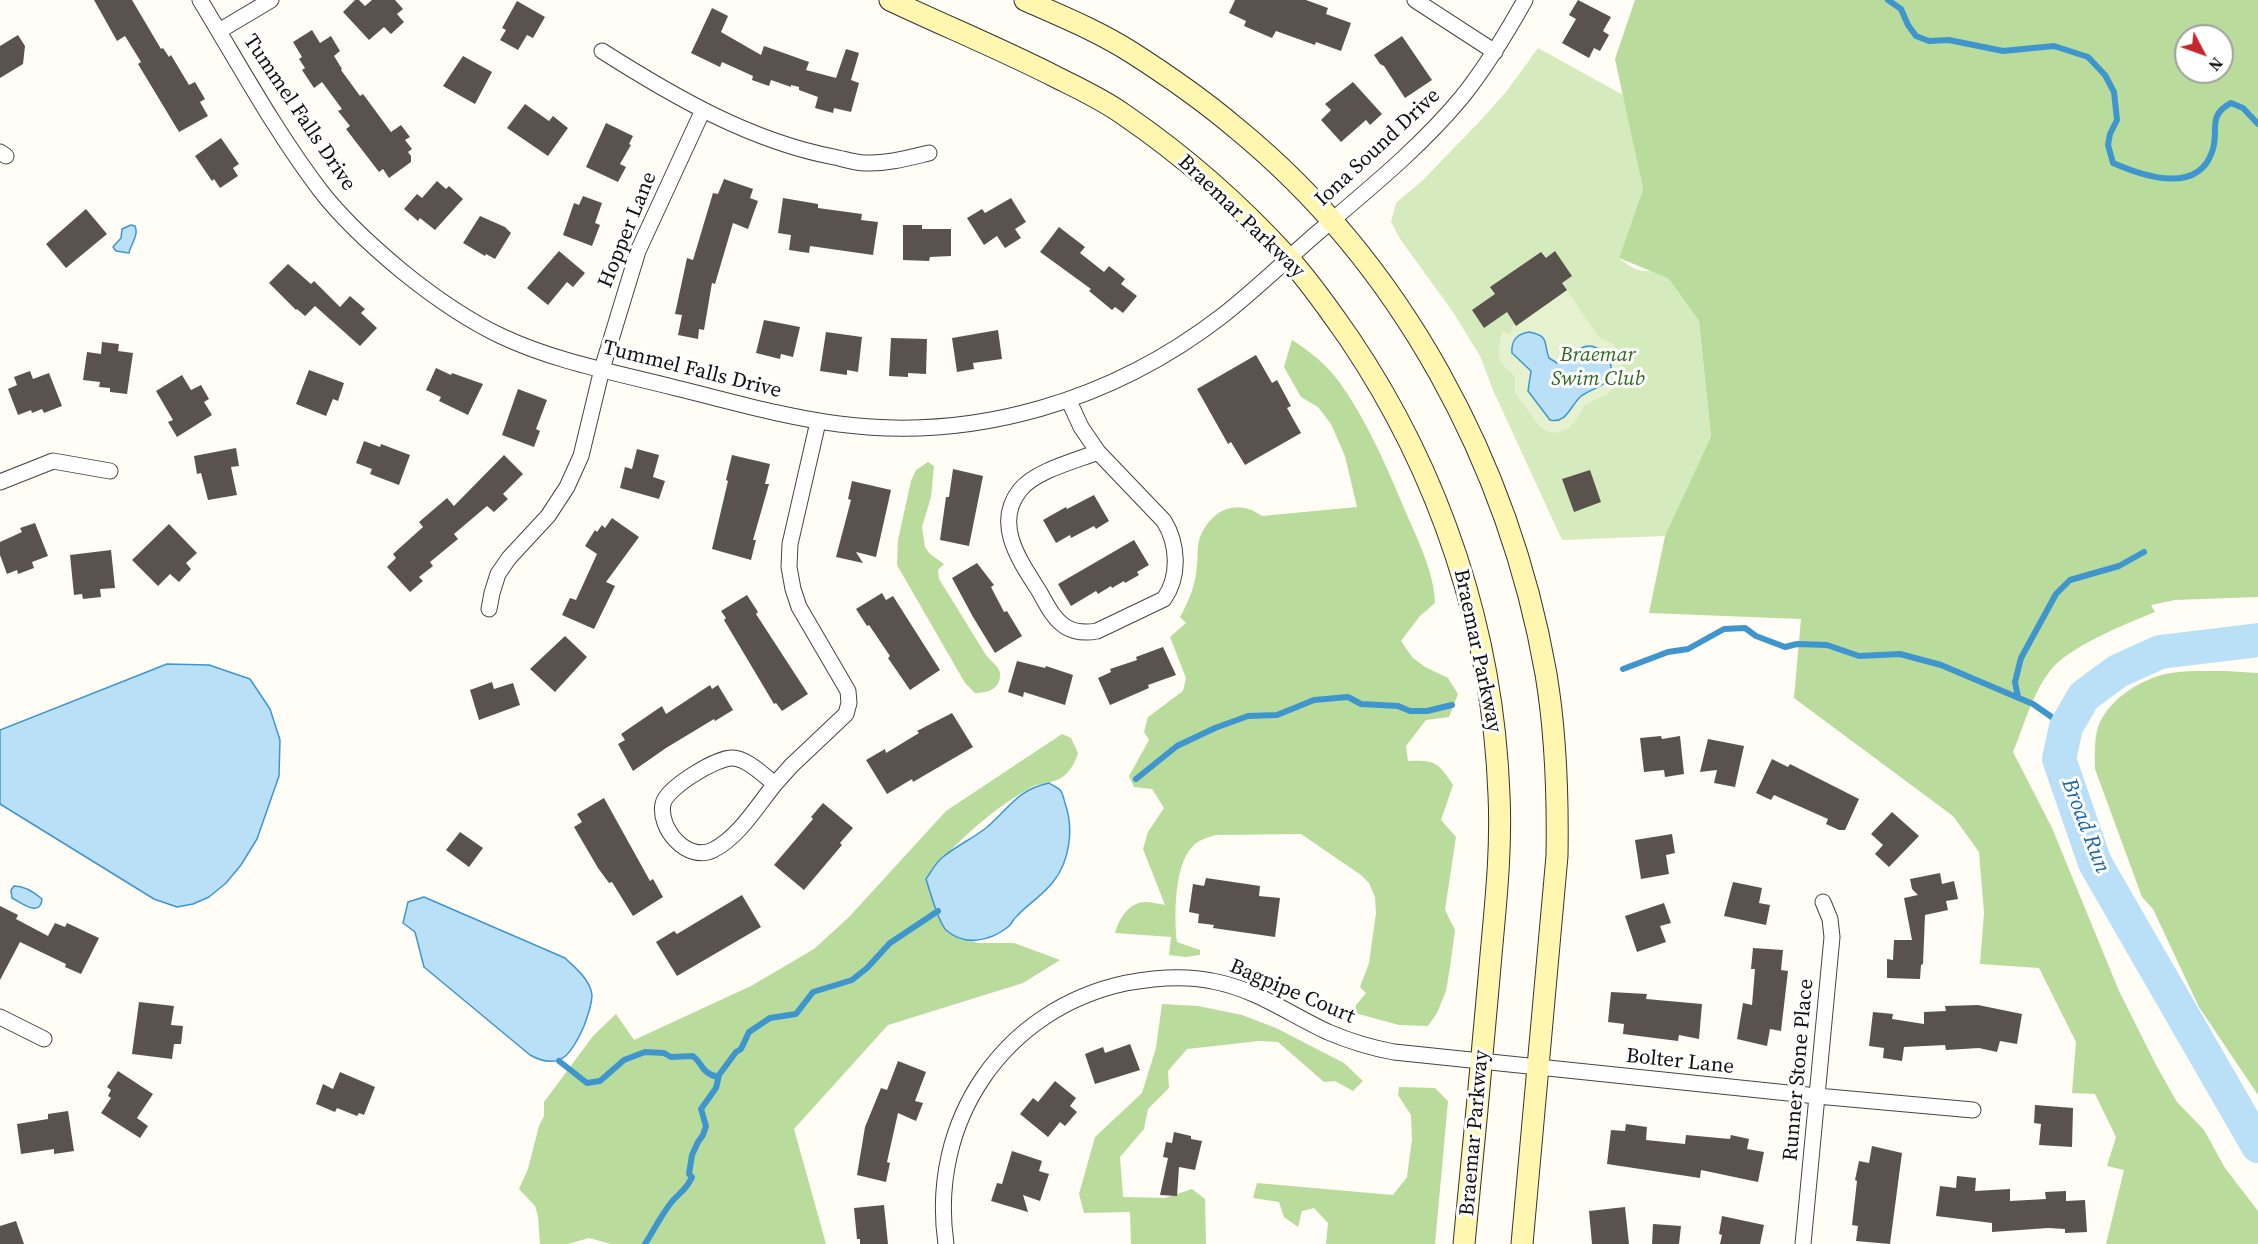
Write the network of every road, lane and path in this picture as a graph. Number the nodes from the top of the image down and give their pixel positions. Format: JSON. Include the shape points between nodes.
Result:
{"nodes":[{"id":1,"x":200,"y":0,"type":"edge"},
{"id":2,"x":271,"y":0,"type":"edge"},
{"id":3,"x":890,"y":0,"type":"edge"},
{"id":4,"x":1025,"y":0,"type":"edge"},
{"id":5,"x":1415,"y":0,"type":"edge"},
{"id":6,"x":1526,"y":0,"type":"edge"},
{"id":7,"x":219,"y":31,"type":"junction"},
{"id":8,"x":602,"y":51,"type":"dead end"},
{"id":9,"x":1495,"y":52,"type":"junction"},
{"id":10,"x":703,"y":110,"type":"junction"},
{"id":11,"x":928,"y":153,"type":"dead end"},
{"id":12,"x":1332,"y":220,"type":"junction"},
{"id":13,"x":1288,"y":258,"type":"junction"},
{"id":14,"x":602,"y":369,"type":"junction"},
{"id":15,"x":1069,"y":400,"type":"junction"},
{"id":16,"x":818,"y":422,"type":"junction"},
{"id":17,"x":1098,"y":452,"type":"junction"},
{"id":18,"x":110,"y":471,"type":"dead end"},
{"id":19,"x":0,"y":482,"type":"edge"},
{"id":20,"x":489,"y":609,"type":"dead end"},
{"id":21,"x":775,"y":784,"type":"junction"},
{"id":22,"x":1823,"y":902,"type":"dead end"},
{"id":23,"x":0,"y":1017,"type":"edge"},
{"id":24,"x":44,"y":1039,"type":"dead end"},
{"id":25,"x":1481,"y":1063,"type":"junction"},
{"id":26,"x":1539,"y":1068,"type":"junction"},
{"id":27,"x":1818,"y":1096,"type":"junction"},
{"id":28,"x":1973,"y":1110,"type":"dead end"},
{"id":29,"x":946,"y":1244,"type":"edge"},
{"id":30,"x":1464,"y":1244,"type":"edge"},
{"id":31,"x":1522,"y":1244,"type":"edge"},
{"id":32,"x":1803,"y":1244,"type":"edge"}],
"edges":[{"from":1,"to":7,"type":"street","name":"Tummel Falls Drive"},
{"from":2,"to":7,"type":"street"},
{"from":3,"to":13,"type":"street","name":"Braemar Parkway","via":[[1012,55],[1120,112],[1228,198]]},
{"from":4,"to":12,"type":"street","via":[[1129,51],[1194,96],[1237,128]]},
{"from":5,"to":9,"type":"street"},
{"from":6,"to":9,"type":"street","name":"Iona Sound Drive"},
{"from":7,"to":14,"type":"street","name":"Tummel Falls Drive","via":[[321,192],[400,270],[462,315],[502,337]]},
{"from":8,"to":10,"type":"street"},
{"from":9,"to":12,"type":"street","name":"Iona Sound Drive","via":[[1430,132]]},
{"from":10,"to":11,"type":"street","via":[[781,143],[863,163]]},
{"from":10,"to":14,"type":"street","name":"Hopper Lane","via":[[638,251]]},
{"from":12,"to":13,"type":"street","name":"Iona Sound Drive"},
{"from":12,"to":26,"type":"street","via":[[1403,314],[1472,433],[1518,555],[1534,615],[1548,687],[1558,805]]},
{"from":13,"to":15,"type":"street","name":"Tummel Falls Drive","via":[[1223,315],[1180,346],[1134,372]]},
{"from":13,"to":25,"type":"street","name":"Braemar Parkway","via":[[1363,359],[1407,434],[1435,496],[1467,586],[1489,686],[1500,800]]},
{"from":14,"to":16,"type":"street","name":"Tummel Falls Drive"},
{"from":14,"to":20,"type":"street","name":"Hopper Lane","via":[[581,456],[567,487],[548,516],[498,574]]},
{"from":15,"to":16,"type":"street","name":"Tummel Falls Drive","via":[[988,422],[941,427],[893,429]]},
{"from":15,"to":17,"type":"street"},
{"from":16,"to":21,"type":"street","via":[[790,544],[789,567],[799,607],[848,691],[849,703],[838,723]]},
{"from":17,"to":17,"type":"street","via":[[1164,521],[1172,534],[1175,560],[1170,590],[1164,599],[1097,632],[1087,633],[1074,631],[1055,617],[1014,551],[1009,516],[1013,501],[1027,482]]},
{"from":18,"to":19,"type":"street","via":[[53,461]]},
{"from":21,"to":21,"type":"street","via":[[743,760],[719,760],[670,790],[663,801],[665,823],[688,851],[711,851],[728,841]]},
{"from":22,"to":27,"type":"street","name":"Runner Stone Place","via":[[1832,937]]},
{"from":23,"to":24,"type":"street"},
{"from":25,"to":26,"type":"street","name":"Bagpipe Court"},
{"from":25,"to":29,"type":"street","name":"Bagpipe Court","via":[[1364,1045],[1240,988],[1211,980],[1140,980],[1106,988],[1071,1001],[1031,1025],[1012,1042],[974,1092],[950,1150],[943,1187]]},
{"from":25,"to":30,"type":"street","name":"Braemar Parkway"},
{"from":26,"to":27,"type":"street","name":"Bolter Lane"},
{"from":26,"to":31,"type":"street"},
{"from":27,"to":28,"type":"street","name":"Bolter Lane"},
{"from":27,"to":32,"type":"street","name":"Runner Stone Place"}]}
